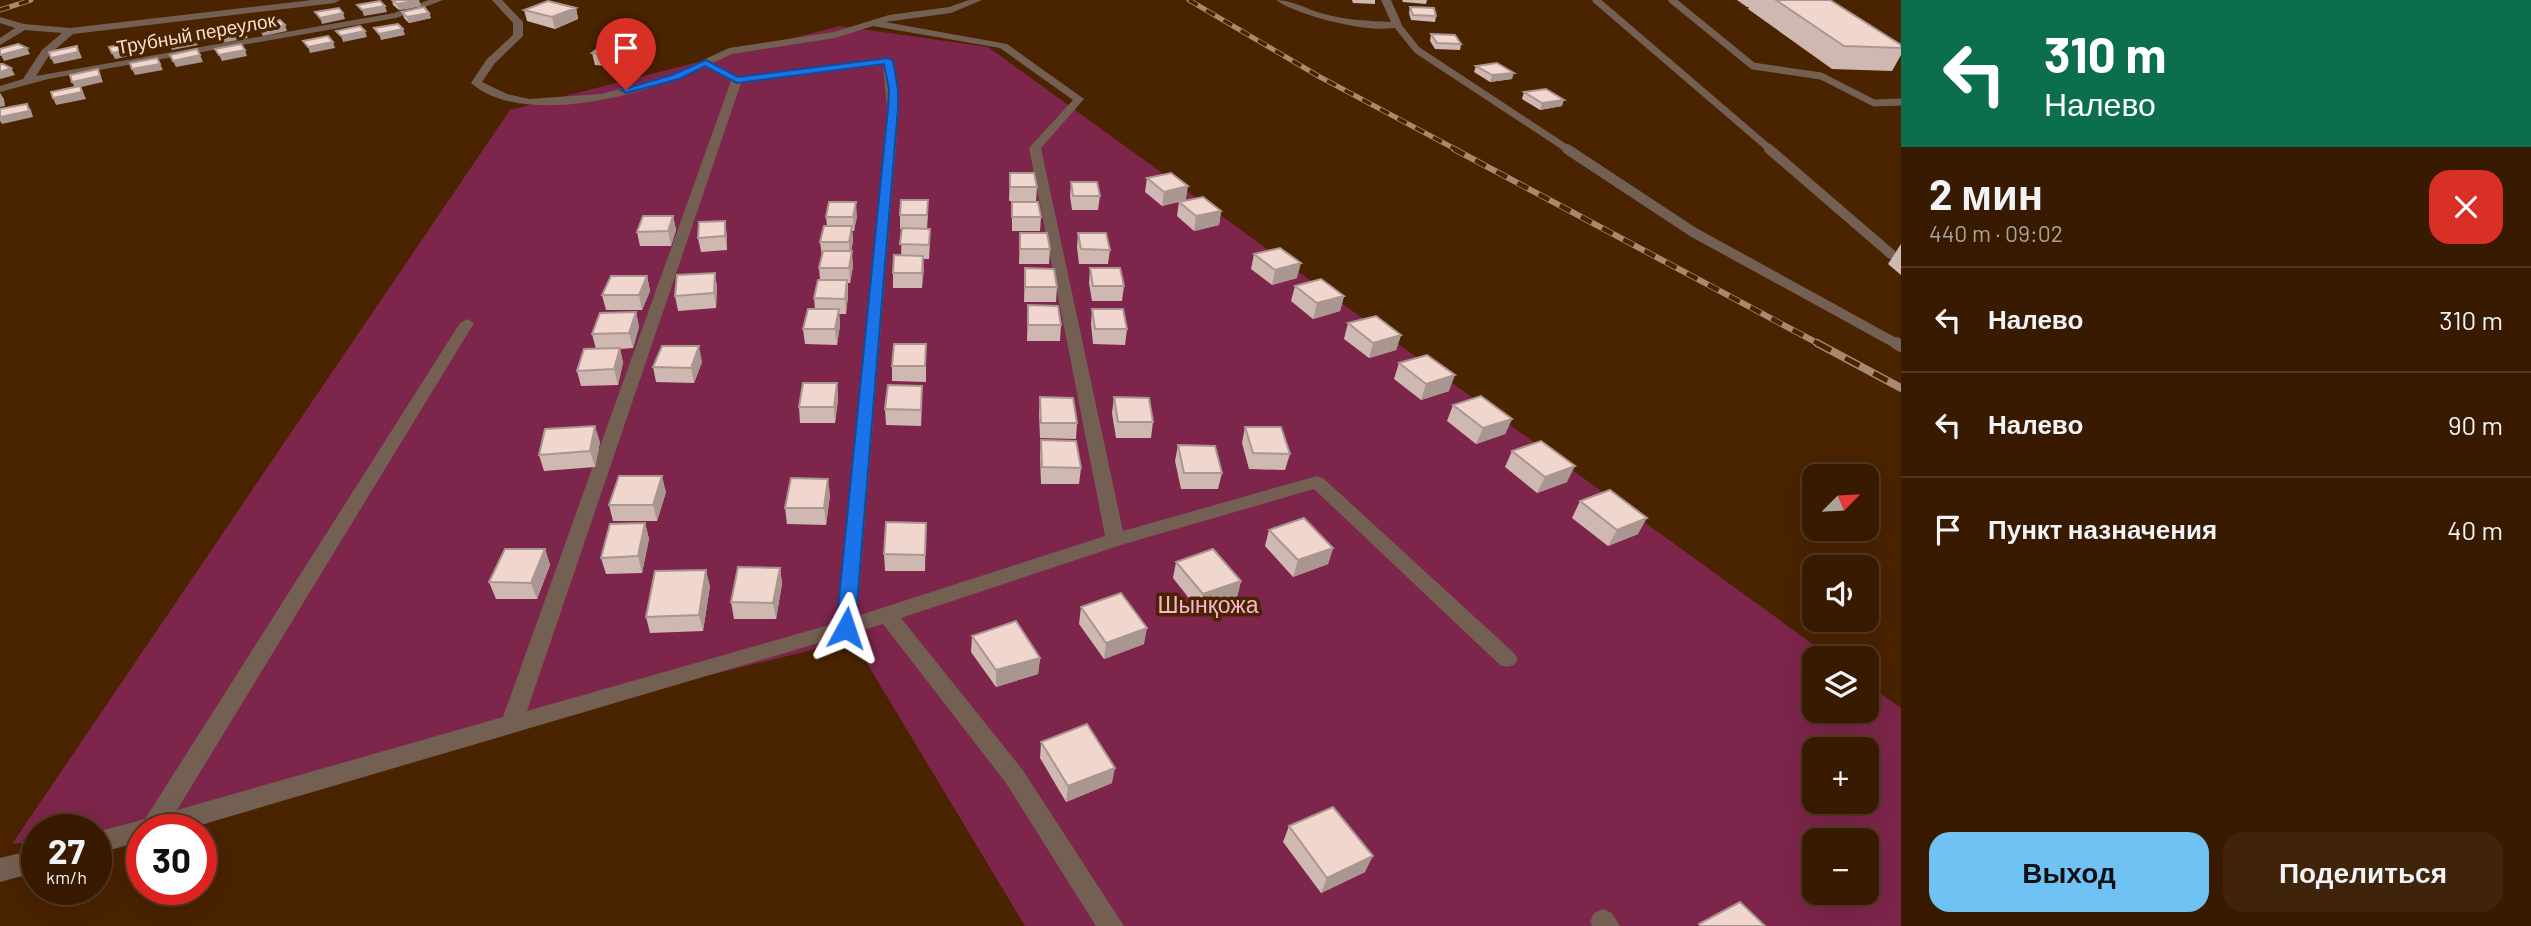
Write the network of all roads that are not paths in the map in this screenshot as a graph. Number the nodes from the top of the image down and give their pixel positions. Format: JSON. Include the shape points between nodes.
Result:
{"nodes":[{"id":1,"x":335,"y":0,"type":"edge"},
{"id":2,"x":438,"y":0,"type":"edge"},
{"id":3,"x":496,"y":0,"type":"edge"},
{"id":4,"x":977,"y":0,"type":"edge"},
{"id":5,"x":1281,"y":0,"type":"edge"},
{"id":6,"x":1386,"y":0,"type":"edge"},
{"id":7,"x":1596,"y":0,"type":"edge"},
{"id":8,"x":1672,"y":0,"type":"edge"},
{"id":9,"x":0,"y":20,"type":"edge"},
{"id":10,"x":872,"y":23,"type":"junction"},
{"id":11,"x":1398,"y":25,"type":"junction"},
{"id":12,"x":23,"y":27,"type":"junction"},
{"id":13,"x":70,"y":31,"type":"junction"},
{"id":14,"x":0,"y":42,"type":"edge"},
{"id":15,"x":706,"y":63,"type":"junction"},
{"id":16,"x":29,"y":80,"type":"junction"},
{"id":17,"x":737,"y":80,"type":"junction"},
{"id":18,"x":0,"y":89,"type":"edge"},
{"id":19,"x":1901,"y":102,"type":"edge"},
{"id":20,"x":1891,"y":254,"type":"dead end"},
{"id":21,"x":467,"y":323,"type":"dead end"},
{"id":22,"x":1901,"y":346,"type":"edge"},
{"id":23,"x":1115,"y":540,"type":"junction"},
{"id":24,"x":887,"y":614,"type":"junction"},
{"id":25,"x":846,"y":628,"type":"junction"},
{"id":26,"x":1507,"y":659,"type":"dead end"},
{"id":27,"x":512,"y":723,"type":"junction"},
{"id":28,"x":156,"y":814,"type":"edge"},
{"id":29,"x":199,"y":814,"type":"edge"},
{"id":30,"x":21,"y":864,"type":"edge"},
{"id":31,"x":0,"y":870,"type":"edge"},
{"id":32,"x":1111,"y":926,"type":"edge"}],
"edges":[{"from":1,"to":13,"type":"street"},
{"from":2,"to":16,"type":"street","name":"Трубный переулок","via":[[396,15]]},
{"from":3,"to":15,"type":"street","via":[[518,22],[518,36],[476,83],[504,97],[529,102],[601,97],[675,77]]},
{"from":4,"to":10,"type":"street"},
{"from":5,"to":11,"type":"street","via":[[1300,11],[1349,24]]},
{"from":6,"to":11,"type":"street"},
{"from":7,"to":20,"type":"lane"},
{"from":8,"to":19,"type":"lane","via":[[1753,66],[1821,76],[1874,103]]},
{"from":9,"to":12,"type":"street"},
{"from":10,"to":15,"type":"street","via":[[835,35],[729,51]]},
{"from":10,"to":23,"type":"street","via":[[1003,46],[1079,99],[1035,148]]},
{"from":11,"to":22,"type":"lane","via":[[1417,50],[1693,232]]},
{"from":12,"to":13,"type":"street"},
{"from":12,"to":14,"type":"street"},
{"from":13,"to":16,"type":"street","via":[[46,52]]},
{"from":15,"to":17,"type":"street"},
{"from":16,"to":18,"type":"street","name":"Трубный переулок"},
{"from":17,"to":25,"type":"street","via":[[888,61],[894,90]]},
{"from":17,"to":27,"type":"street"},
{"from":21,"to":28,"type":"street"},
{"from":23,"to":24,"type":"street"},
{"from":23,"to":26,"type":"street","via":[[1317,482]]},
{"from":24,"to":25,"type":"street"},
{"from":24,"to":32,"type":"street","via":[[1014,776]]},
{"from":25,"to":27,"type":"street"},
{"from":27,"to":29,"type":"street"},
{"from":30,"to":31,"type":"street"}]}
